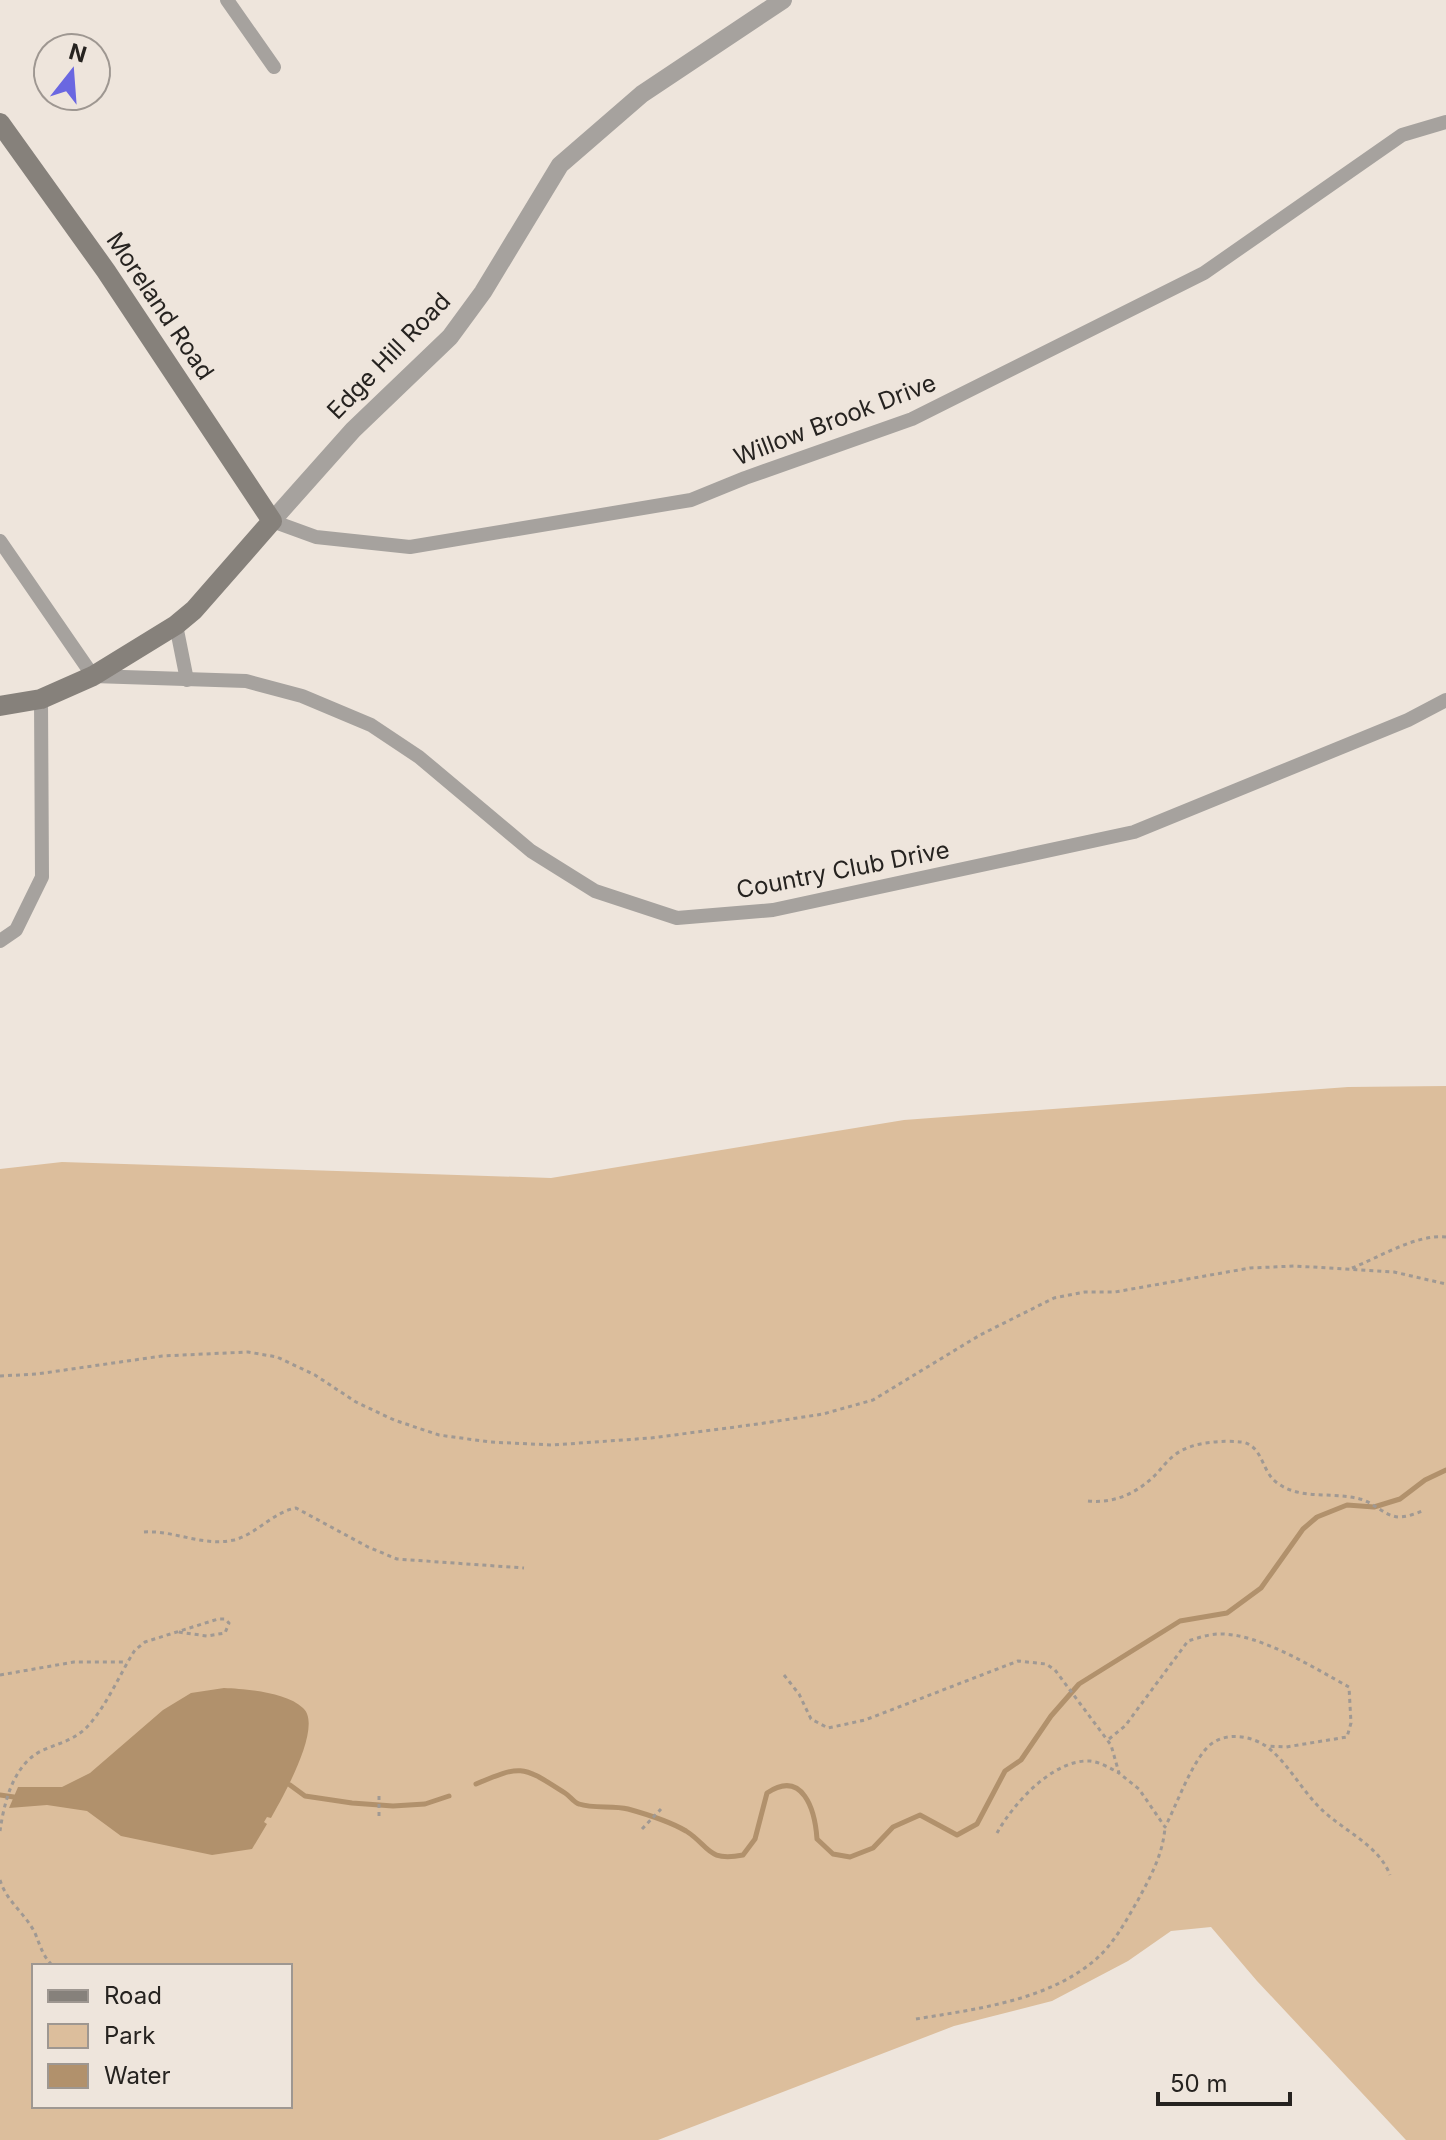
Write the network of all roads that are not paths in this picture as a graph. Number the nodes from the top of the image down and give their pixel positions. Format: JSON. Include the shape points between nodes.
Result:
{"nodes":[{"id":1,"x":227,"y":0,"type":"edge"},
{"id":2,"x":783,"y":0,"type":"edge"},
{"id":3,"x":274,"y":67,"type":"dead end"},
{"id":4,"x":1446,"y":122,"type":"edge"},
{"id":5,"x":0,"y":123,"type":"edge"},
{"id":6,"x":272,"y":521,"type":"junction"},
{"id":7,"x":0,"y":541,"type":"edge"},
{"id":8,"x":176,"y":625,"type":"junction"},
{"id":9,"x":93,"y":676,"type":"junction"},
{"id":10,"x":187,"y":680,"type":"junction"},
{"id":11,"x":41,"y":699,"type":"junction"},
{"id":12,"x":1446,"y":700,"type":"edge"},
{"id":13,"x":0,"y":706,"type":"edge"},
{"id":14,"x":0,"y":941,"type":"edge"}],
"edges":[{"from":1,"to":3,"type":"street"},
{"from":2,"to":6,"type":"street","name":"Edge Hill Road","via":[[642,94],[560,165],[450,337],[353,430]]},
{"from":4,"to":6,"type":"street","name":"Willow Brook Drive","via":[[1402,135],[1204,273],[912,419],[691,500],[410,547],[316,537]]},
{"from":5,"to":6,"type":"main road","name":"Moreland Road","via":[[106,271]]},
{"from":6,"to":8,"type":"main road","name":"Edge Hill Road"},
{"from":7,"to":9,"type":"street"},
{"from":8,"to":9,"type":"main road","name":"Edge Hill Road"},
{"from":8,"to":10,"type":"street"},
{"from":9,"to":10,"type":"street","name":"Country Club Drive"},
{"from":9,"to":11,"type":"main road","name":"Edge Hill Road"},
{"from":10,"to":12,"type":"street","name":"Country Club Drive","via":[[246,681],[302,696],[371,725],[419,757],[531,851],[595,891],[677,918],[773,910],[1134,832]]},
{"from":11,"to":13,"type":"main road","name":"Edge Hill Road"},
{"from":11,"to":14,"type":"street","via":[[42,877],[16,930]]}]}
